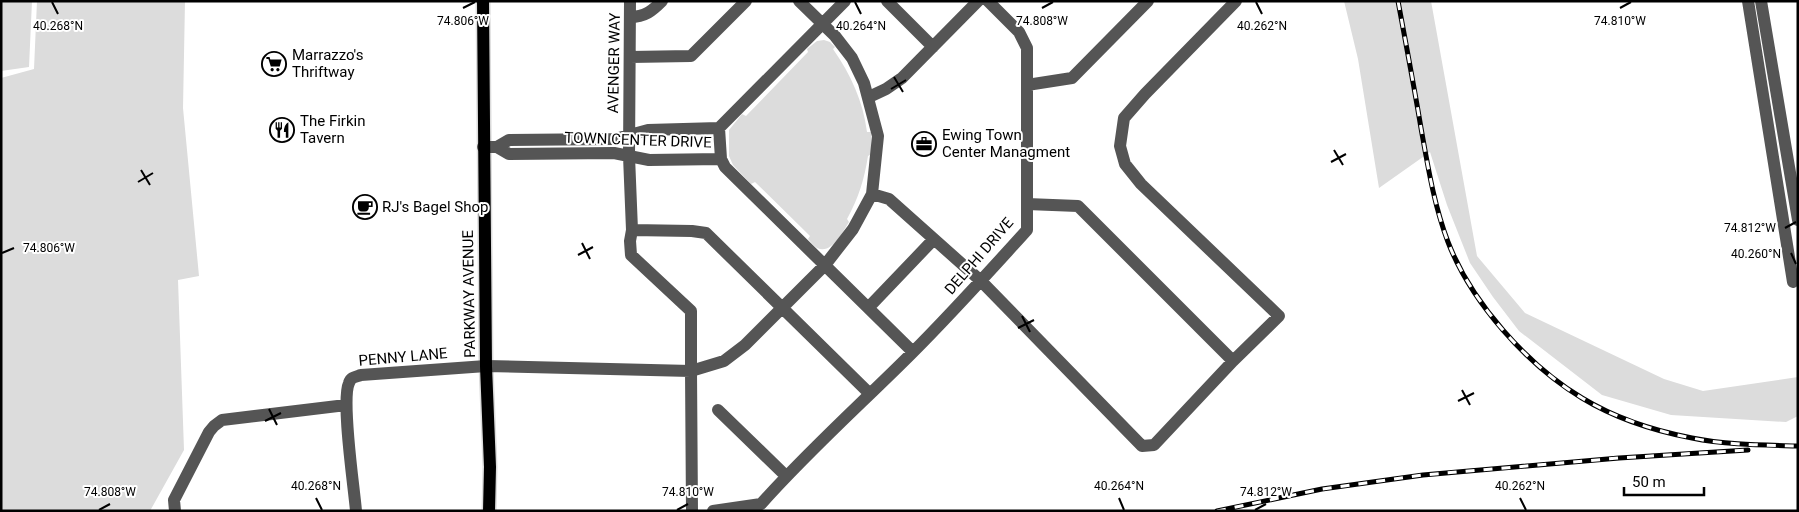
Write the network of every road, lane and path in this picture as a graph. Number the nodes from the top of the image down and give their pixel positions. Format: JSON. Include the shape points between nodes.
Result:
{"nodes":[{"id":1,"x":482,"y":1,"type":"edge"},
{"id":2,"x":630,"y":1,"type":"edge"},
{"id":3,"x":662,"y":1,"type":"edge"},
{"id":4,"x":746,"y":1,"type":"edge"},
{"id":5,"x":799,"y":1,"type":"edge"},
{"id":6,"x":845,"y":1,"type":"edge"},
{"id":7,"x":887,"y":1,"type":"edge"},
{"id":8,"x":978,"y":1,"type":"edge"},
{"id":9,"x":988,"y":1,"type":"edge"},
{"id":10,"x":1148,"y":1,"type":"edge"},
{"id":11,"x":1236,"y":1,"type":"edge"},
{"id":12,"x":1748,"y":1,"type":"edge"},
{"id":13,"x":1762,"y":1,"type":"edge"},
{"id":14,"x":630,"y":17,"type":"junction"},
{"id":15,"x":822,"y":23,"type":"junction"},
{"id":16,"x":933,"y":47,"type":"junction"},
{"id":17,"x":630,"y":57,"type":"junction"},
{"id":18,"x":1027,"y":85,"type":"junction"},
{"id":19,"x":869,"y":97,"type":"junction"},
{"id":20,"x":719,"y":128,"type":"junction"},
{"id":21,"x":629,"y":134,"type":"junction"},
{"id":22,"x":483,"y":146,"type":"junction"},
{"id":23,"x":497,"y":147,"type":"junction"},
{"id":24,"x":630,"y":156,"type":"junction"},
{"id":25,"x":721,"y":159,"type":"junction"},
{"id":26,"x":872,"y":194,"type":"junction"},
{"id":27,"x":1027,"y":204,"type":"junction"},
{"id":28,"x":1798,"y":220,"type":"edge"},
{"id":29,"x":632,"y":230,"type":"junction"},
{"id":30,"x":934,"y":239,"type":"junction"},
{"id":31,"x":825,"y":265,"type":"junction"},
{"id":32,"x":981,"y":281,"type":"junction"},
{"id":33,"x":1793,"y":282,"type":"dead end"},
{"id":34,"x":869,"y":307,"type":"junction"},
{"id":35,"x":783,"y":308,"type":"junction"},
{"id":36,"x":913,"y":352,"type":"junction"},
{"id":37,"x":1233,"y":361,"type":"junction"},
{"id":38,"x":486,"y":366,"type":"junction"},
{"id":39,"x":691,"y":371,"type":"junction"},
{"id":40,"x":870,"y":394,"type":"junction"},
{"id":41,"x":346,"y":405,"type":"junction"},
{"id":42,"x":718,"y":410,"type":"dead end"},
{"id":43,"x":490,"y":467,"type":"junction"},
{"id":44,"x":786,"y":476,"type":"junction"},
{"id":45,"x":175,"y":511,"type":"edge"},
{"id":46,"x":356,"y":511,"type":"edge"},
{"id":47,"x":489,"y":511,"type":"edge"},
{"id":48,"x":498,"y":511,"type":"edge"},
{"id":49,"x":692,"y":511,"type":"edge"},
{"id":50,"x":713,"y":511,"type":"edge"}],
"edges":[{"from":1,"to":22,"type":"main road","name":"PARKWAY AVENUE"},
{"from":2,"to":14,"type":"street","name":"AVENGER WAY"},
{"from":3,"to":14,"type":"street","via":[[650,13]]},
{"from":4,"to":17,"type":"street","via":[[691,56]]},
{"from":5,"to":15,"type":"street"},
{"from":6,"to":15,"type":"street"},
{"from":7,"to":16,"type":"street"},
{"from":8,"to":16,"type":"street"},
{"from":9,"to":18,"type":"street","name":"DELPHI DRIVE","via":[[1019,32],[1027,48]]},
{"from":10,"to":18,"type":"street","via":[[1072,78]]},
{"from":11,"to":37,"type":"street","via":[[1124,118],[1120,146],[1125,164],[1141,184],[1279,316]]},
{"from":12,"to":33,"type":"street"},
{"from":13,"to":28,"type":"street"},
{"from":14,"to":17,"type":"street","name":"AVENGER WAY"},
{"from":15,"to":19,"type":"street","via":[[852,58]]},
{"from":15,"to":20,"type":"street"},
{"from":16,"to":19,"type":"street","via":[[902,78]]},
{"from":17,"to":21,"type":"street","name":"AVENGER WAY"},
{"from":18,"to":27,"type":"street","name":"DELPHI DRIVE"},
{"from":19,"to":26,"type":"street","via":[[878,136]]},
{"from":20,"to":21,"type":"street","name":"TOWN CENTER DRIVE","via":[[648,130]]},
{"from":20,"to":25,"type":"street"},
{"from":21,"to":23,"type":"street","name":"TOWN CENTER DRIVE","via":[[615,139],[509,140]]},
{"from":21,"to":24,"type":"street","name":"AVENGER WAY"},
{"from":22,"to":23,"type":"street","name":"TOWN CENTER DRIVE"},
{"from":22,"to":38,"type":"main road","name":"PARKWAY AVENUE"},
{"from":23,"to":24,"type":"street","name":"TOWN CENTER DRIVE","via":[[509,154],[614,153]]},
{"from":24,"to":25,"type":"street","name":"TOWN CENTER DRIVE","via":[[649,160]]},
{"from":24,"to":29,"type":"street","name":"AVENGER WAY"},
{"from":25,"to":31,"type":"street","name":"TOWN CENTER DRIVE","via":[[725,167]]},
{"from":26,"to":30,"type":"street","via":[[890,199]]},
{"from":26,"to":31,"type":"street","via":[[854,229]]},
{"from":27,"to":32,"type":"street","name":"DELPHI DRIVE","via":[[1027,230]]},
{"from":27,"to":37,"type":"street","via":[[1078,206]]},
{"from":29,"to":35,"type":"street","via":[[706,233]]},
{"from":29,"to":39,"type":"street","name":"AVENGER WAY","via":[[631,255],[691,311]]},
{"from":30,"to":32,"type":"street"},
{"from":30,"to":34,"type":"street"},
{"from":31,"to":34,"type":"street","name":"TOWN CENTER DRIVE"},
{"from":31,"to":35,"type":"street"},
{"from":32,"to":36,"type":"street","name":"DELPHI DRIVE"},
{"from":32,"to":37,"type":"street","via":[[1142,446],[1154,445]]},
{"from":34,"to":36,"type":"street","name":"TOWN CENTER DRIVE"},
{"from":35,"to":39,"type":"street","via":[[724,361]]},
{"from":35,"to":40,"type":"street"},
{"from":36,"to":40,"type":"street","name":"DELPHI DRIVE"},
{"from":38,"to":39,"type":"street"},
{"from":38,"to":41,"type":"street","name":"PENNY LANE","via":[[353,377],[349,382]]},
{"from":38,"to":43,"type":"main road","name":"PARKWAY AVENUE"},
{"from":39,"to":49,"type":"street","name":"AVENGER WAY"},
{"from":40,"to":44,"type":"street","name":"DELPHI DRIVE"},
{"from":41,"to":45,"type":"street","via":[[222,420],[209,432],[178,492],[174,500]]},
{"from":41,"to":46,"type":"street"},
{"from":42,"to":44,"type":"street"},
{"from":43,"to":47,"type":"main road","name":"PARKWAY AVENUE"},
{"from":43,"to":48,"type":"main road","name":"PARKWAY AVENUE"},
{"from":44,"to":50,"type":"street","name":"DELPHI DRIVE","via":[[761,504]]}]}
